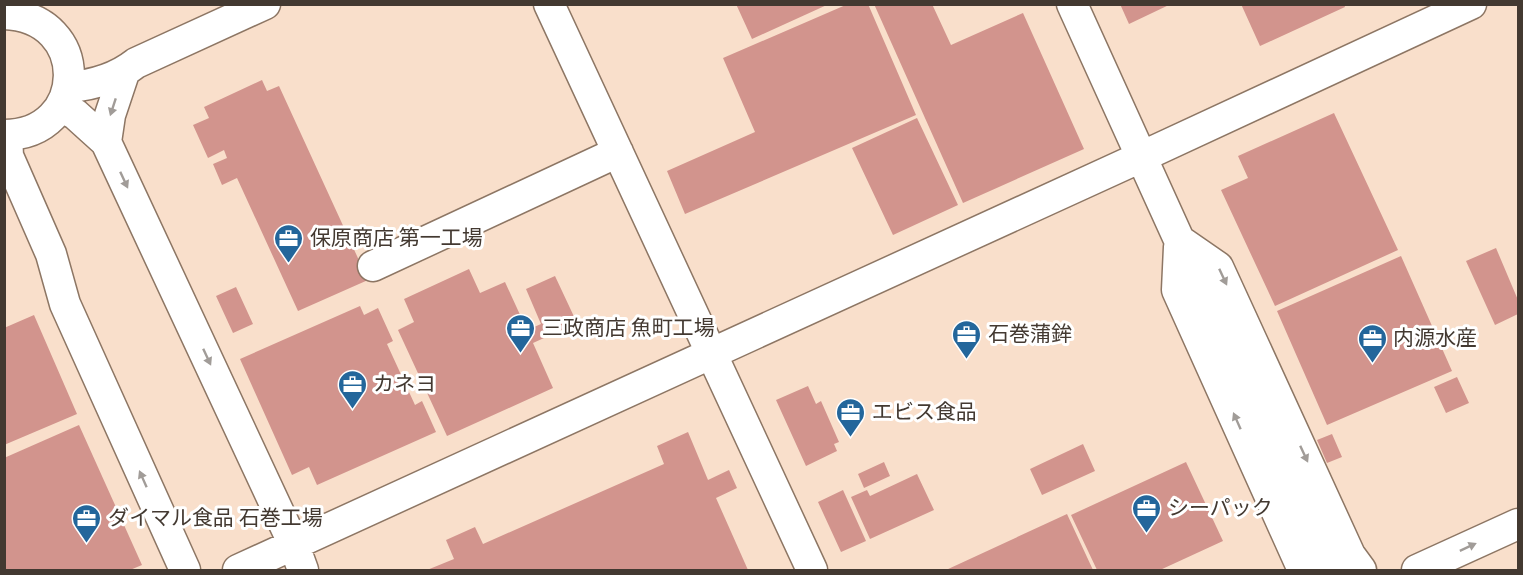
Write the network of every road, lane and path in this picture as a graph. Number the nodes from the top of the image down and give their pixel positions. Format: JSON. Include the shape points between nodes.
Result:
{"nodes":[{"id":1,"x":549,"y":4,"type":"edge"},
{"id":2,"x":1072,"y":4,"type":"edge"},
{"id":3,"x":1471,"y":4,"type":"edge"},
{"id":4,"x":259,"y":6,"type":"edge"},
{"id":5,"x":4,"y":14,"type":"edge"},
{"id":6,"x":124,"y":73,"type":"junction"},
{"id":7,"x":66,"y":88,"type":"junction"},
{"id":8,"x":6,"y":135,"type":"edge"},
{"id":9,"x":106,"y":141,"type":"junction"},
{"id":10,"x":618,"y":152,"type":"junction"},
{"id":11,"x":1141,"y":158,"type":"junction"},
{"id":12,"x":4,"y":184,"type":"edge"},
{"id":13,"x":1179,"y":240,"type":"junction"},
{"id":14,"x":373,"y":266,"type":"dead end"},
{"id":15,"x":65,"y":304,"type":"junction"},
{"id":16,"x":712,"y":354,"type":"junction"},
{"id":17,"x":1518,"y":524,"type":"edge"},
{"id":18,"x":298,"y":557,"type":"edge"},
{"id":19,"x":185,"y":570,"type":"edge"},
{"id":20,"x":238,"y":570,"type":"edge"},
{"id":21,"x":813,"y":570,"type":"edge"},
{"id":22,"x":1304,"y":570,"type":"edge"},
{"id":23,"x":1329,"y":570,"type":"edge"},
{"id":24,"x":1361,"y":570,"type":"edge"},
{"id":25,"x":1417,"y":570,"type":"edge"}],
"edges":[{"from":1,"to":10,"type":"street"},
{"from":2,"to":11,"type":"street"},
{"from":3,"to":11,"type":"street"},
{"from":4,"to":6,"type":"street","via":[[136,63]]},
{"from":5,"to":7,"type":"street","via":[[39,21],[54,33],[65,49]]},
{"from":6,"to":7,"type":"street"},
{"from":6,"to":9,"type":"street","one_way":true},
{"from":7,"to":8,"type":"street","via":[[46,123],[27,132]]},
{"from":7,"to":9,"type":"street","via":[[75,114]]},
{"from":8,"to":15,"type":"street","via":[[8,156],[51,254]]},
{"from":9,"to":18,"type":"street","one_way":true},
{"from":10,"to":14,"type":"street"},
{"from":10,"to":16,"type":"street"},
{"from":11,"to":13,"type":"street"},
{"from":11,"to":16,"type":"street"},
{"from":12,"to":15,"type":"street","via":[[36,261]]},
{"from":22,"to":13,"type":"street","one_way":true,"via":[[1177,290]]},
{"from":13,"to":23,"type":"street"},
{"from":13,"to":24,"type":"street","one_way":true,"via":[[1218,267],[1350,555]]},
{"from":19,"to":15,"type":"street","one_way":true},
{"from":16,"to":18,"type":"street"},
{"from":16,"to":21,"type":"street"},
{"from":25,"to":17,"type":"street","one_way":true},
{"from":18,"to":20,"type":"street"}]}
